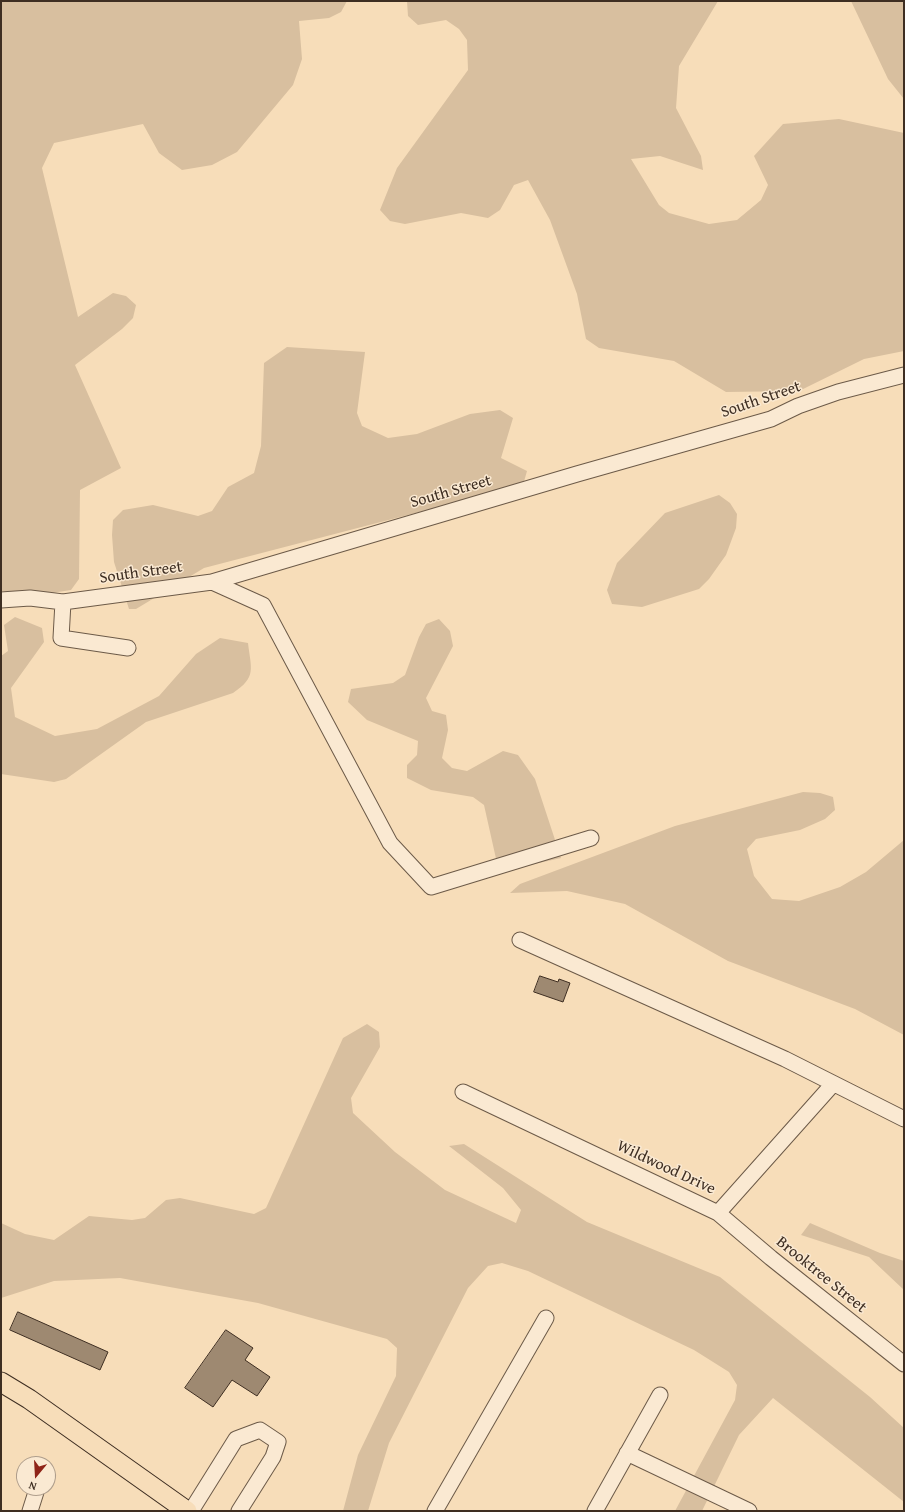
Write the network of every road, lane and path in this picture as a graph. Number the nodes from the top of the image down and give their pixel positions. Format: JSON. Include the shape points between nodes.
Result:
{"nodes":[{"id":1,"x":904,"y":375,"type":"edge"},
{"id":2,"x":212,"y":582,"type":"junction"},
{"id":3,"x":1,"y":600,"type":"edge"},
{"id":4,"x":63,"y":602,"type":"junction"},
{"id":5,"x":128,"y":648,"type":"dead end"},
{"id":6,"x":591,"y":838,"type":"dead end"},
{"id":7,"x":520,"y":940,"type":"dead end"},
{"id":8,"x":833,"y":1084,"type":"junction"},
{"id":9,"x":464,"y":1092,"type":"dead end"},
{"id":10,"x":904,"y":1119,"type":"edge"},
{"id":11,"x":718,"y":1213,"type":"junction"},
{"id":12,"x":546,"y":1318,"type":"dead end"},
{"id":13,"x":904,"y":1364,"type":"edge"},
{"id":14,"x":1,"y":1382,"type":"edge"},
{"id":15,"x":660,"y":1395,"type":"dead end"},
{"id":16,"x":627,"y":1453,"type":"junction"},
{"id":17,"x":35,"y":1496,"type":"edge"},
{"id":18,"x":30,"y":1511,"type":"edge"},
{"id":19,"x":187,"y":1511,"type":"edge"},
{"id":20,"x":191,"y":1511,"type":"edge"},
{"id":21,"x":239,"y":1511,"type":"edge"},
{"id":22,"x":435,"y":1511,"type":"edge"},
{"id":23,"x":595,"y":1511,"type":"edge"},
{"id":24,"x":749,"y":1511,"type":"edge"}],
"edges":[{"from":1,"to":2,"type":"street","name":"South Street","via":[[838,392],[798,406],[772,419],[561,478]]},
{"from":2,"to":4,"type":"street","name":"South Street"},
{"from":2,"to":6,"type":"street","via":[[263,605],[390,843],[431,887]]},
{"from":3,"to":4,"type":"street","name":"South Street","via":[[30,598]]},
{"from":4,"to":5,"type":"street","via":[[61,638]]},
{"from":7,"to":8,"type":"street","via":[[785,1059]]},
{"from":8,"to":10,"type":"street"},
{"from":8,"to":11,"type":"street","name":"Wildwood Drive"},
{"from":9,"to":11,"type":"street","name":"Wildwood Drive"},
{"from":11,"to":13,"type":"street","name":"Brooktree Street"},
{"from":12,"to":22,"type":"street"},
{"from":14,"to":19,"type":"main road"},
{"from":15,"to":16,"type":"street"},
{"from":16,"to":23,"type":"street"},
{"from":16,"to":24,"type":"street"},
{"from":17,"to":18,"type":"street"},
{"from":20,"to":21,"type":"street","via":[[236,1440],[260,1430],[278,1442],[274,1457]]}]}
